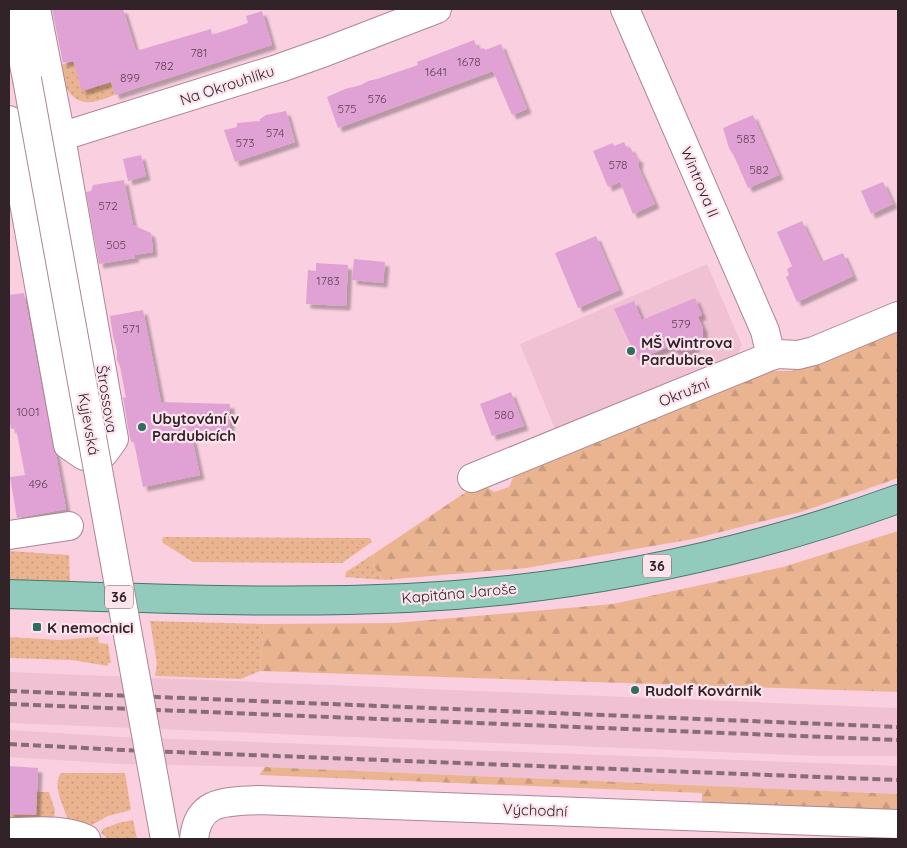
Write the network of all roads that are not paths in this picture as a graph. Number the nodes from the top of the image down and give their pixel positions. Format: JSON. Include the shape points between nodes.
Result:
{"nodes":[{"id":1,"x":13,"y":9,"type":"edge"},
{"id":2,"x":36,"y":9,"type":"edge"},
{"id":3,"x":437,"y":9,"type":"edge"},
{"id":4,"x":626,"y":9,"type":"edge"},
{"id":5,"x":9,"y":120,"type":"edge"},
{"id":6,"x":61,"y":138,"type":"junction"},
{"id":7,"x":11,"y":150,"type":"edge"},
{"id":8,"x":898,"y":316,"type":"edge"},
{"id":9,"x":771,"y":356,"type":"junction"},
{"id":10,"x":472,"y":478,"type":"dead end"},
{"id":11,"x":898,"y":499,"type":"edge"},
{"id":12,"x":68,"y":526,"type":"dead end"},
{"id":13,"x":9,"y":535,"type":"edge"},
{"id":14,"x":9,"y":594,"type":"edge"},
{"id":15,"x":898,"y":824,"type":"edge"},
{"id":16,"x":9,"y":832,"type":"edge"},
{"id":17,"x":83,"y":838,"type":"edge"},
{"id":18,"x":165,"y":839,"type":"edge"},
{"id":19,"x":194,"y":839,"type":"edge"}],
"edges":[{"from":1,"to":18,"type":"street","name":"Kyjevská","bridge":true},
{"from":2,"to":6,"type":"street","name":"Štrossova"},
{"from":3,"to":6,"type":"street","name":"Na Okrouhlíku","via":[[307,59]]},
{"from":4,"to":9,"type":"street","name":"Wintrova II","via":[[765,331]]},
{"from":5,"to":7,"type":"street","name":"Štrossova"},
{"from":6,"to":7,"type":"street","name":"Na Okrouhlíku"},
{"from":6,"to":7,"type":"street","name":"Štrossova","via":[[114,439],[104,453],[84,456],[68,445]]},
{"from":8,"to":9,"type":"street","name":"Okružní","via":[[814,352]]},
{"from":9,"to":10,"type":"street","name":"Okružní"},
{"from":11,"to":14,"type":"main road","name":"Kapitána Jaroše","number":"36","via":[[751,546],[601,577],[520,588],[409,598],[330,600]]},
{"from":12,"to":13,"type":"street"},
{"from":15,"to":19,"type":"street","name":"Východní","via":[[258,800],[231,801],[206,810],[197,823]]},
{"from":16,"to":17,"type":"street","via":[[59,833]]}]}
